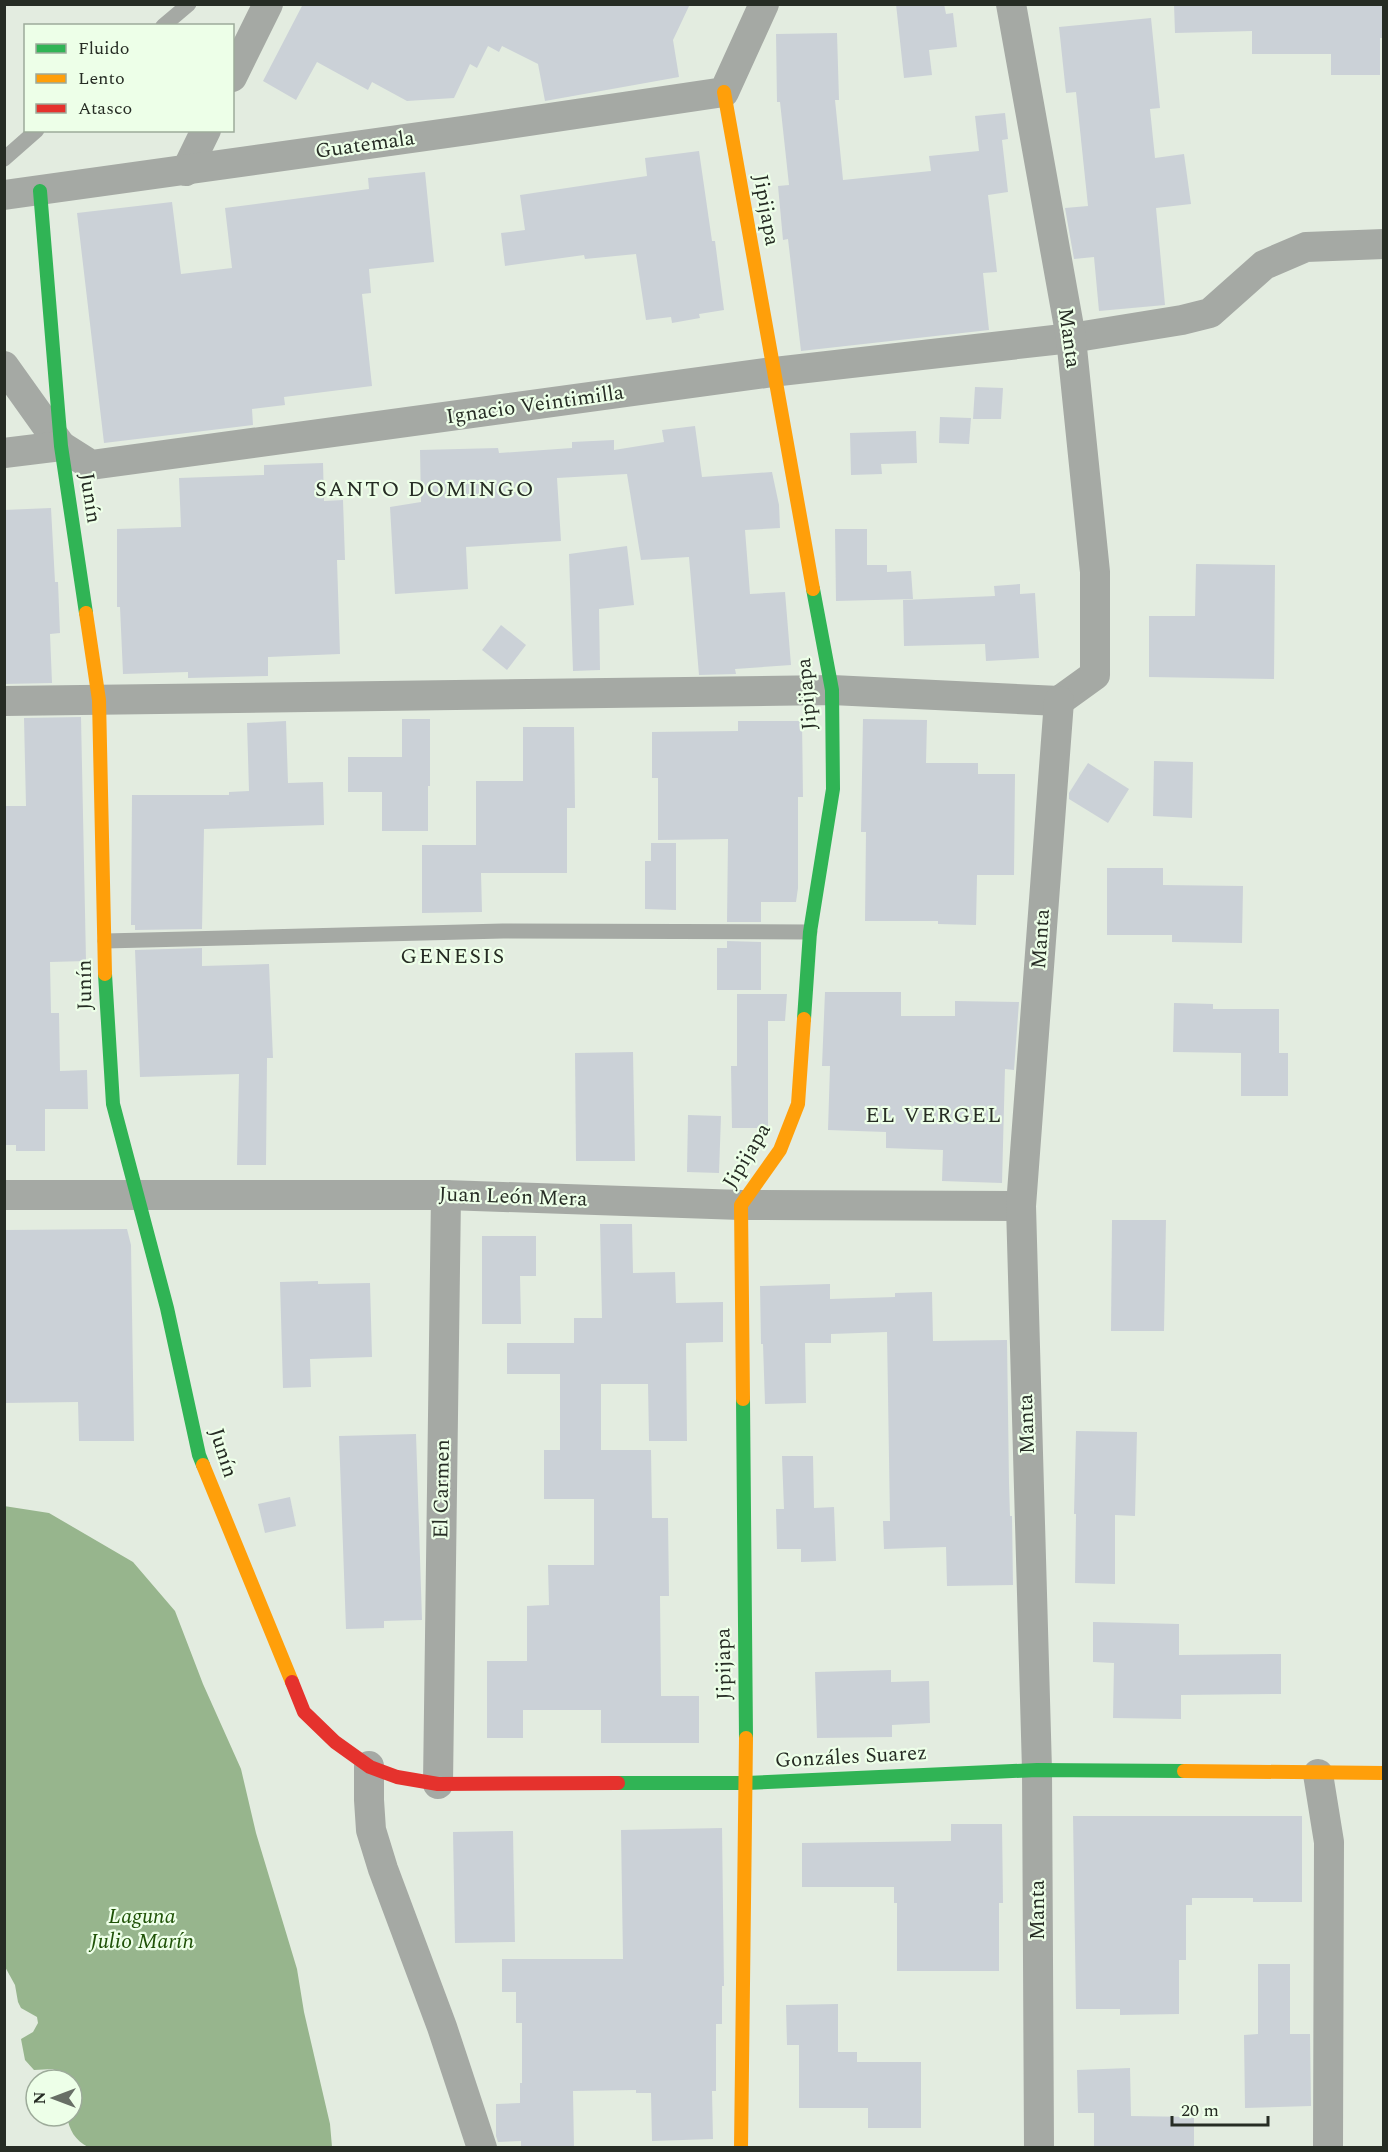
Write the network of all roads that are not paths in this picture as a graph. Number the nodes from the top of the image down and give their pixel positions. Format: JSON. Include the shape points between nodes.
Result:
{"nodes":[{"id":1,"x":189,"y":4,"type":"edge"},
{"id":2,"x":764,"y":4,"type":"edge"},
{"id":3,"x":1011,"y":4,"type":"edge"},
{"id":4,"x":258,"y":10,"type":"edge"},
{"id":5,"x":165,"y":24,"type":"edge"},
{"id":6,"x":234,"y":72,"type":"edge"},
{"id":7,"x":724,"y":92,"type":"junction"},
{"id":8,"x":35,"y":132,"type":"edge"},
{"id":9,"x":205,"y":132,"type":"edge"},
{"id":10,"x":4,"y":159,"type":"edge"},
{"id":11,"x":186,"y":171,"type":"junction"},
{"id":12,"x":39,"y":191,"type":"junction"},
{"id":13,"x":4,"y":195,"type":"edge"},
{"id":14,"x":1383,"y":244,"type":"edge"},
{"id":15,"x":1071,"y":338,"type":"junction"},
{"id":16,"x":4,"y":366,"type":"edge"},
{"id":17,"x":773,"y":372,"type":"junction"},
{"id":18,"x":61,"y":446,"type":"junction"},
{"id":19,"x":4,"y":453,"type":"edge"},
{"id":20,"x":832,"y":690,"type":"junction"},
{"id":21,"x":99,"y":700,"type":"junction"},
{"id":22,"x":4,"y":701,"type":"edge"},
{"id":23,"x":1059,"y":701,"type":"junction"},
{"id":24,"x":810,"y":932,"type":"junction"},
{"id":25,"x":105,"y":941,"type":"junction"},
{"id":26,"x":137,"y":1194,"type":"junction"},
{"id":27,"x":4,"y":1195,"type":"edge"},
{"id":28,"x":446,"y":1195,"type":"junction"},
{"id":29,"x":741,"y":1205,"type":"junction"},
{"id":30,"x":1021,"y":1206,"type":"junction"},
{"id":31,"x":331,"y":1741,"type":"joint"},
{"id":32,"x":369,"y":1767,"type":"junction"},
{"id":33,"x":1037,"y":1770,"type":"junction"},
{"id":34,"x":1383,"y":1773,"type":"edge"},
{"id":35,"x":1318,"y":1774,"type":"junction"},
{"id":36,"x":746,"y":1783,"type":"junction"},
{"id":37,"x":438,"y":1784,"type":"junction"},
{"id":38,"x":482,"y":2148,"type":"edge"},
{"id":39,"x":741,"y":2148,"type":"edge"},
{"id":40,"x":1039,"y":2148,"type":"edge"},
{"id":41,"x":1328,"y":2148,"type":"edge"}],
"edges":[{"from":1,"to":5,"type":"lane"},
{"from":2,"to":7,"type":"street"},
{"from":3,"to":15,"type":"street","name":"Manta"},
{"from":4,"to":6,"type":"street"},
{"from":7,"to":11,"type":"street","name":"Guatemala"},
{"from":7,"to":17,"type":"street","name":"Jipijapa"},
{"from":8,"to":10,"type":"lane"},
{"from":9,"to":11,"type":"street"},
{"from":11,"to":12,"type":"street","name":"Guatemala"},
{"from":12,"to":13,"type":"street","name":"Guatemala"},
{"from":12,"to":18,"type":"street","name":"Junín"},
{"from":14,"to":15,"type":"street","name":"Ignacio Veintimilla","via":[[1306,247],[1264,265],[1209,313]]},
{"from":15,"to":17,"type":"street","name":"Ignacio Veintimilla"},
{"from":15,"to":23,"type":"street","name":"Manta","via":[[1095,572],[1095,675]]},
{"from":16,"to":18,"type":"street"},
{"from":17,"to":18,"type":"street","name":"Ignacio Veintimilla","via":[[91,465]]},
{"from":17,"to":20,"type":"street","name":"Jipijapa"},
{"from":18,"to":19,"type":"street"},
{"from":18,"to":21,"type":"street","name":"Junín"},
{"from":20,"to":21,"type":"street"},
{"from":20,"to":23,"type":"street"},
{"from":20,"to":24,"type":"street","name":"Jipijapa","via":[[833,789]]},
{"from":21,"to":22,"type":"street"},
{"from":21,"to":25,"type":"street","name":"Junín"},
{"from":23,"to":30,"type":"street","name":"Manta"},
{"from":24,"to":25,"type":"lane","via":[[503,931]]},
{"from":24,"to":29,"type":"street","name":"Jipijapa","via":[[798,1104],[780,1150]]},
{"from":25,"to":26,"type":"street","name":"Junín","via":[[113,1104]]},
{"from":26,"to":27,"type":"street","name":"Juan León Mera"},
{"from":26,"to":28,"type":"street","name":"Juan León Mera"},
{"from":26,"to":31,"type":"street","name":"Junín","via":[[199,1455],[304,1712]]},
{"from":28,"to":29,"type":"street","name":"Juan León Mera"},
{"from":28,"to":37,"type":"street","name":"El Carmen"},
{"from":29,"to":30,"type":"street","name":"Juan León Mera"},
{"from":29,"to":36,"type":"street","name":"Jipijapa"},
{"from":30,"to":33,"type":"street","name":"Manta"},
{"from":31,"to":32,"type":"street","name":"Gonzáles Suarez"},
{"from":32,"to":37,"type":"street","name":"Gonzáles Suarez","via":[[397,1777]]},
{"from":32,"to":38,"type":"street","via":[[371,1830]]},
{"from":33,"to":35,"type":"street","name":"Gonzáles Suarez"},
{"from":33,"to":36,"type":"street","name":"Gonzáles Suarez"},
{"from":33,"to":40,"type":"street","name":"Manta"},
{"from":34,"to":35,"type":"street","name":"Gonzáles Suarez"},
{"from":35,"to":41,"type":"street","via":[[1329,1842]]},
{"from":36,"to":37,"type":"street","name":"Gonzáles Suarez"},
{"from":36,"to":39,"type":"street","name":"Jipijapa"}]}
